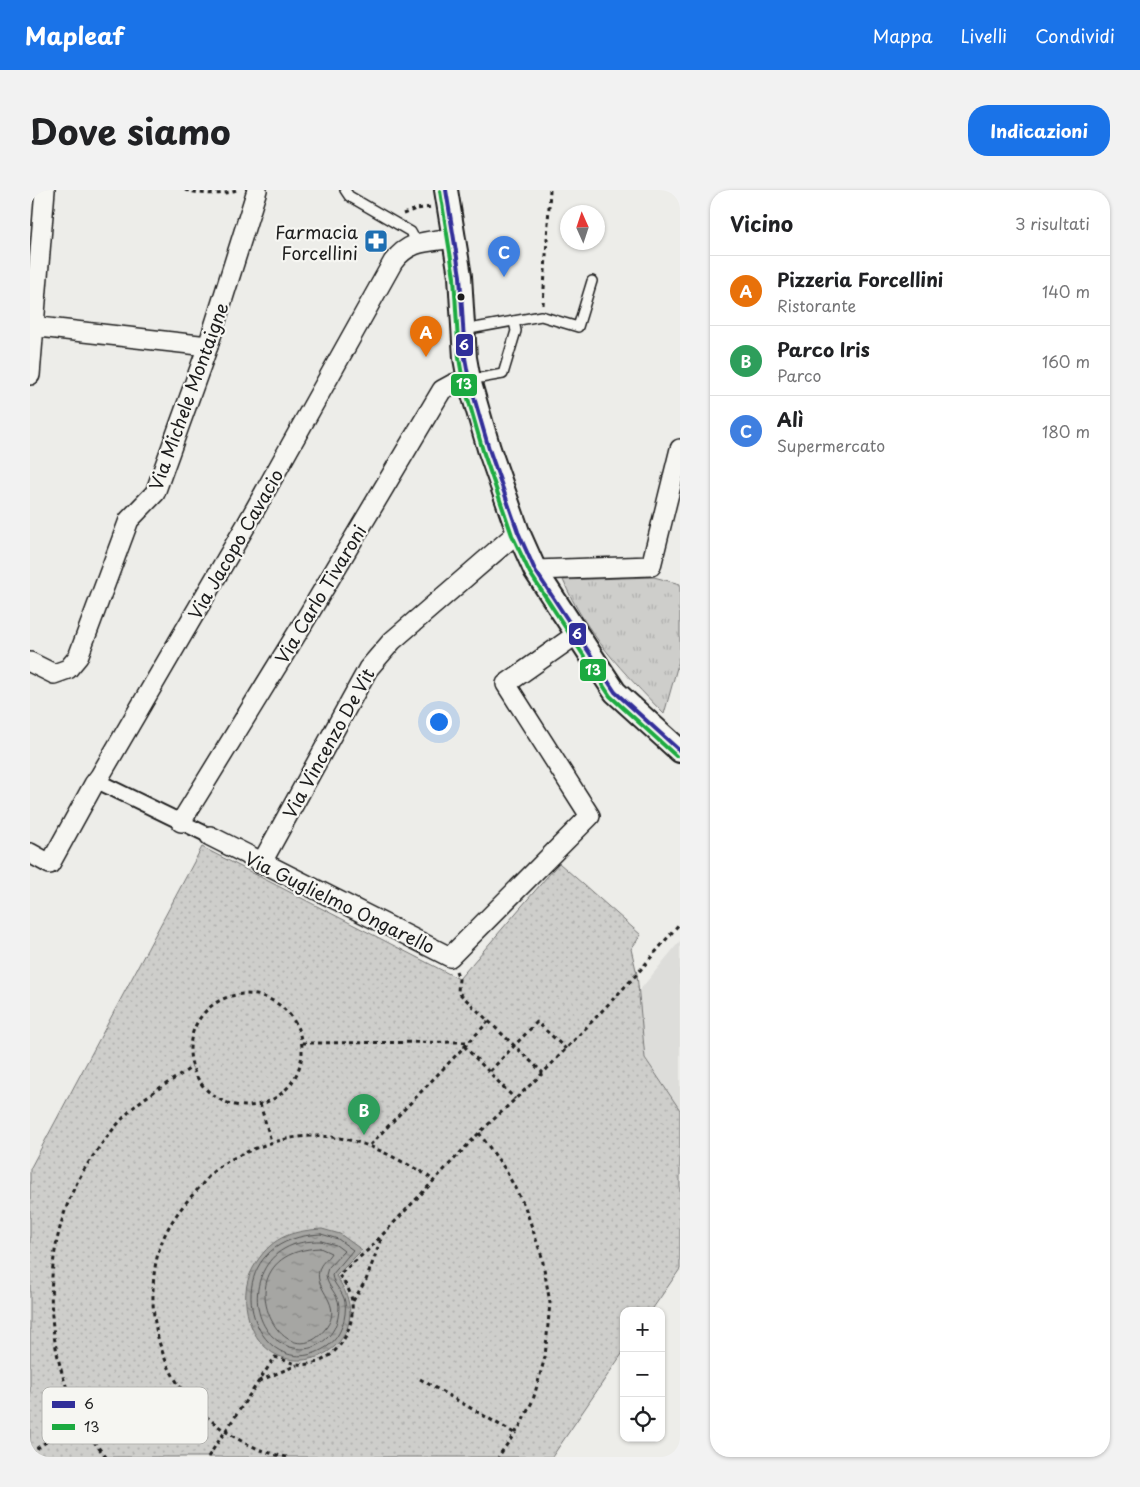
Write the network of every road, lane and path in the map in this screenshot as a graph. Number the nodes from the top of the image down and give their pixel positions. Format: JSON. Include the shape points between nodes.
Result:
{"nodes":[{"id":1,"x":45,"y":190,"type":"edge"},
{"id":2,"x":184,"y":190,"type":"edge"},
{"id":3,"x":236,"y":190,"type":"edge"},
{"id":4,"x":257,"y":190,"type":"edge"},
{"id":5,"x":345,"y":190,"type":"edge"},
{"id":6,"x":446,"y":190,"type":"edge"},
{"id":7,"x":550,"y":190,"type":"edge"},
{"id":8,"x":428,"y":208,"type":"dead end"},
{"id":9,"x":416,"y":209,"type":"dead end"},
{"id":10,"x":455,"y":238,"type":"junction"},
{"id":11,"x":417,"y":243,"type":"junction"},
{"id":12,"x":592,"y":281,"type":"dead end"},
{"id":13,"x":541,"y":316,"type":"junction"},
{"id":14,"x":514,"y":321,"type":"junction"},
{"id":15,"x":32,"y":326,"type":"edge"},
{"id":16,"x":463,"y":330,"type":"junction"},
{"id":17,"x":208,"y":346,"type":"junction"},
{"id":18,"x":30,"y":375,"type":"edge"},
{"id":19,"x":469,"y":380,"type":"junction"},
{"id":20,"x":680,"y":449,"type":"edge"},
{"id":21,"x":518,"y":532,"type":"junction"},
{"id":22,"x":535,"y":570,"type":"junction"},
{"id":23,"x":577,"y":634,"type":"junction"},
{"id":24,"x":30,"y":662,"type":"edge"},
{"id":25,"x":680,"y":751,"type":"edge"},
{"id":26,"x":97,"y":781,"type":"junction"},
{"id":27,"x":181,"y":822,"type":"junction"},
{"id":28,"x":210,"y":836,"type":"joint"},
{"id":29,"x":30,"y":854,"type":"edge"},
{"id":30,"x":261,"y":864,"type":"junction"},
{"id":31,"x":680,"y":923,"type":"edge"},
{"id":32,"x":459,"y":979,"type":"dead end"},
{"id":33,"x":488,"y":1022,"type":"junction"},
{"id":34,"x":468,"y":1042,"type":"junction"},
{"id":35,"x":302,"y":1044,"type":"junction"},
{"id":36,"x":515,"y":1044,"type":"junction"},
{"id":37,"x":464,"y":1046,"type":"junction"},
{"id":38,"x":566,"y":1049,"type":"junction"},
{"id":39,"x":192,"y":1067,"type":"junction"},
{"id":40,"x":490,"y":1071,"type":"junction"},
{"id":41,"x":543,"y":1072,"type":"junction"},
{"id":42,"x":515,"y":1099,"type":"junction"},
{"id":43,"x":260,"y":1104,"type":"junction"},
{"id":44,"x":479,"y":1133,"type":"junction"},
{"id":45,"x":272,"y":1141,"type":"junction"},
{"id":46,"x":370,"y":1145,"type":"junction"},
{"id":47,"x":433,"y":1180,"type":"junction"},
{"id":48,"x":383,"y":1234,"type":"junction"},
{"id":49,"x":352,"y":1302,"type":"junction"},
{"id":50,"x":298,"y":1364,"type":"junction"},
{"id":51,"x":420,"y":1379,"type":"dead end"},
{"id":52,"x":258,"y":1381,"type":"junction"},
{"id":53,"x":66,"y":1387,"type":"edge"},
{"id":54,"x":180,"y":1387,"type":"edge"},
{"id":55,"x":208,"y":1417,"type":"edge"},
{"id":56,"x":223,"y":1432,"type":"junction"},
{"id":57,"x":514,"y":1433,"type":"junction"},
{"id":58,"x":43,"y":1444,"type":"edge"},
{"id":59,"x":97,"y":1444,"type":"edge"},
{"id":60,"x":30,"y":1453,"type":"edge"},
{"id":61,"x":106,"y":1457,"type":"edge"},
{"id":62,"x":208,"y":1457,"type":"edge"},
{"id":63,"x":287,"y":1457,"type":"edge"},
{"id":64,"x":498,"y":1457,"type":"edge"}],
"edges":[{"from":1,"to":15,"type":"street"},
{"from":2,"to":3,"type":"path","via":[[199,194]]},
{"from":4,"to":17,"type":"street","name":"Via Michele Montaigne"},
{"from":5,"to":11,"type":"lane","via":[[348,196],[411,232]]},
{"from":6,"to":10,"type":"street"},
{"from":7,"to":13,"type":"path"},
{"from":8,"to":9,"type":"path"},
{"from":10,"to":11,"type":"street","name":"Via Jacopo Cavacio"},
{"from":10,"to":16,"type":"street"},
{"from":11,"to":26,"type":"street","name":"Via Jacopo Cavacio","via":[[402,250],[393,262],[248,522]]},
{"from":12,"to":13,"type":"lane","via":[[578,327]]},
{"from":13,"to":14,"type":"lane"},
{"from":14,"to":16,"type":"lane"},
{"from":14,"to":19,"type":"lane","via":[[516,331],[503,374]]},
{"from":15,"to":17,"type":"street"},
{"from":15,"to":18,"type":"street"},
{"from":16,"to":19,"type":"street"},
{"from":17,"to":24,"type":"street","name":"Via Michele Montaigne","via":[[155,493],[129,520],[78,657],[73,665],[54,674]]},
{"from":19,"to":21,"type":"street"},
{"from":19,"to":27,"type":"street","name":"Via Carlo Tivaroni","via":[[442,390]]},
{"from":20,"to":22,"type":"street","via":[[651,566]]},
{"from":21,"to":22,"type":"street"},
{"from":21,"to":30,"type":"street","name":"Via Vincenzo De Vit","via":[[392,641],[368,669]]},
{"from":22,"to":23,"type":"street"},
{"from":23,"to":25,"type":"street","via":[[615,692]]},
{"from":23,"to":30,"type":"street","name":"Via Guglielmo Ongarello","via":[[506,684],[590,816],[450,956]]},
{"from":26,"to":27,"type":"street"},
{"from":26,"to":29,"type":"street","name":"Via Jacopo Cavacio","via":[[50,864]]},
{"from":27,"to":28,"type":"street"},
{"from":28,"to":30,"type":"street","name":"Via Guglielmo Ongarello"},
{"from":31,"to":38,"type":"path","via":[[638,974]]},
{"from":32,"to":33,"type":"path","via":[[458,992]]},
{"from":33,"to":34,"type":"path"},
{"from":33,"to":36,"type":"path"},
{"from":34,"to":35,"type":"path"},
{"from":34,"to":37,"type":"path"},
{"from":35,"to":39,"type":"path","via":[[286,1010],[270,999],[253,994],[234,995],[216,1002],[202,1014],[193,1030],[189,1048]]},
{"from":35,"to":43,"type":"path","via":[[298,1070],[284,1092]]},
{"from":36,"to":38,"type":"path","via":[[537,1022]]},
{"from":36,"to":40,"type":"path"},
{"from":36,"to":41,"type":"path"},
{"from":37,"to":40,"type":"path"},
{"from":37,"to":46,"type":"path"},
{"from":38,"to":41,"type":"path"},
{"from":39,"to":43,"type":"path","via":[[207,1091],[232,1104]]},
{"from":39,"to":53,"type":"path","via":[[135,1106],[95,1153],[72,1193],[55,1243],[52,1298],[55,1352]]},
{"from":40,"to":42,"type":"path"},
{"from":41,"to":42,"type":"path"},
{"from":42,"to":44,"type":"path"},
{"from":43,"to":45,"type":"path"},
{"from":44,"to":47,"type":"path"},
{"from":44,"to":57,"type":"path","via":[[525,1208],[542,1257],[550,1303],[544,1357],[533,1400]]},
{"from":45,"to":46,"type":"path","via":[[324,1134]]},
{"from":45,"to":54,"type":"path","via":[[214,1171],[183,1205],[161,1240],[153,1282],[156,1335]]},
{"from":46,"to":47,"type":"path"},
{"from":47,"to":48,"type":"path"},
{"from":48,"to":49,"type":"path","via":[[366,1280]]},
{"from":48,"to":49,"type":"path","via":[[339,1275]]},
{"from":49,"to":50,"type":"path","via":[[347,1337],[336,1351],[319,1361]]},
{"from":50,"to":52,"type":"path"},
{"from":50,"to":52,"type":"path","via":[[275,1357]]},
{"from":51,"to":57,"type":"path"},
{"from":52,"to":56,"type":"path"},
{"from":55,"to":56,"type":"path"},
{"from":56,"to":62,"type":"path"},
{"from":56,"to":63,"type":"path","via":[[266,1454]]},
{"from":57,"to":64,"type":"path"},
{"from":58,"to":60,"type":"path"},
{"from":59,"to":61,"type":"path"}]}
